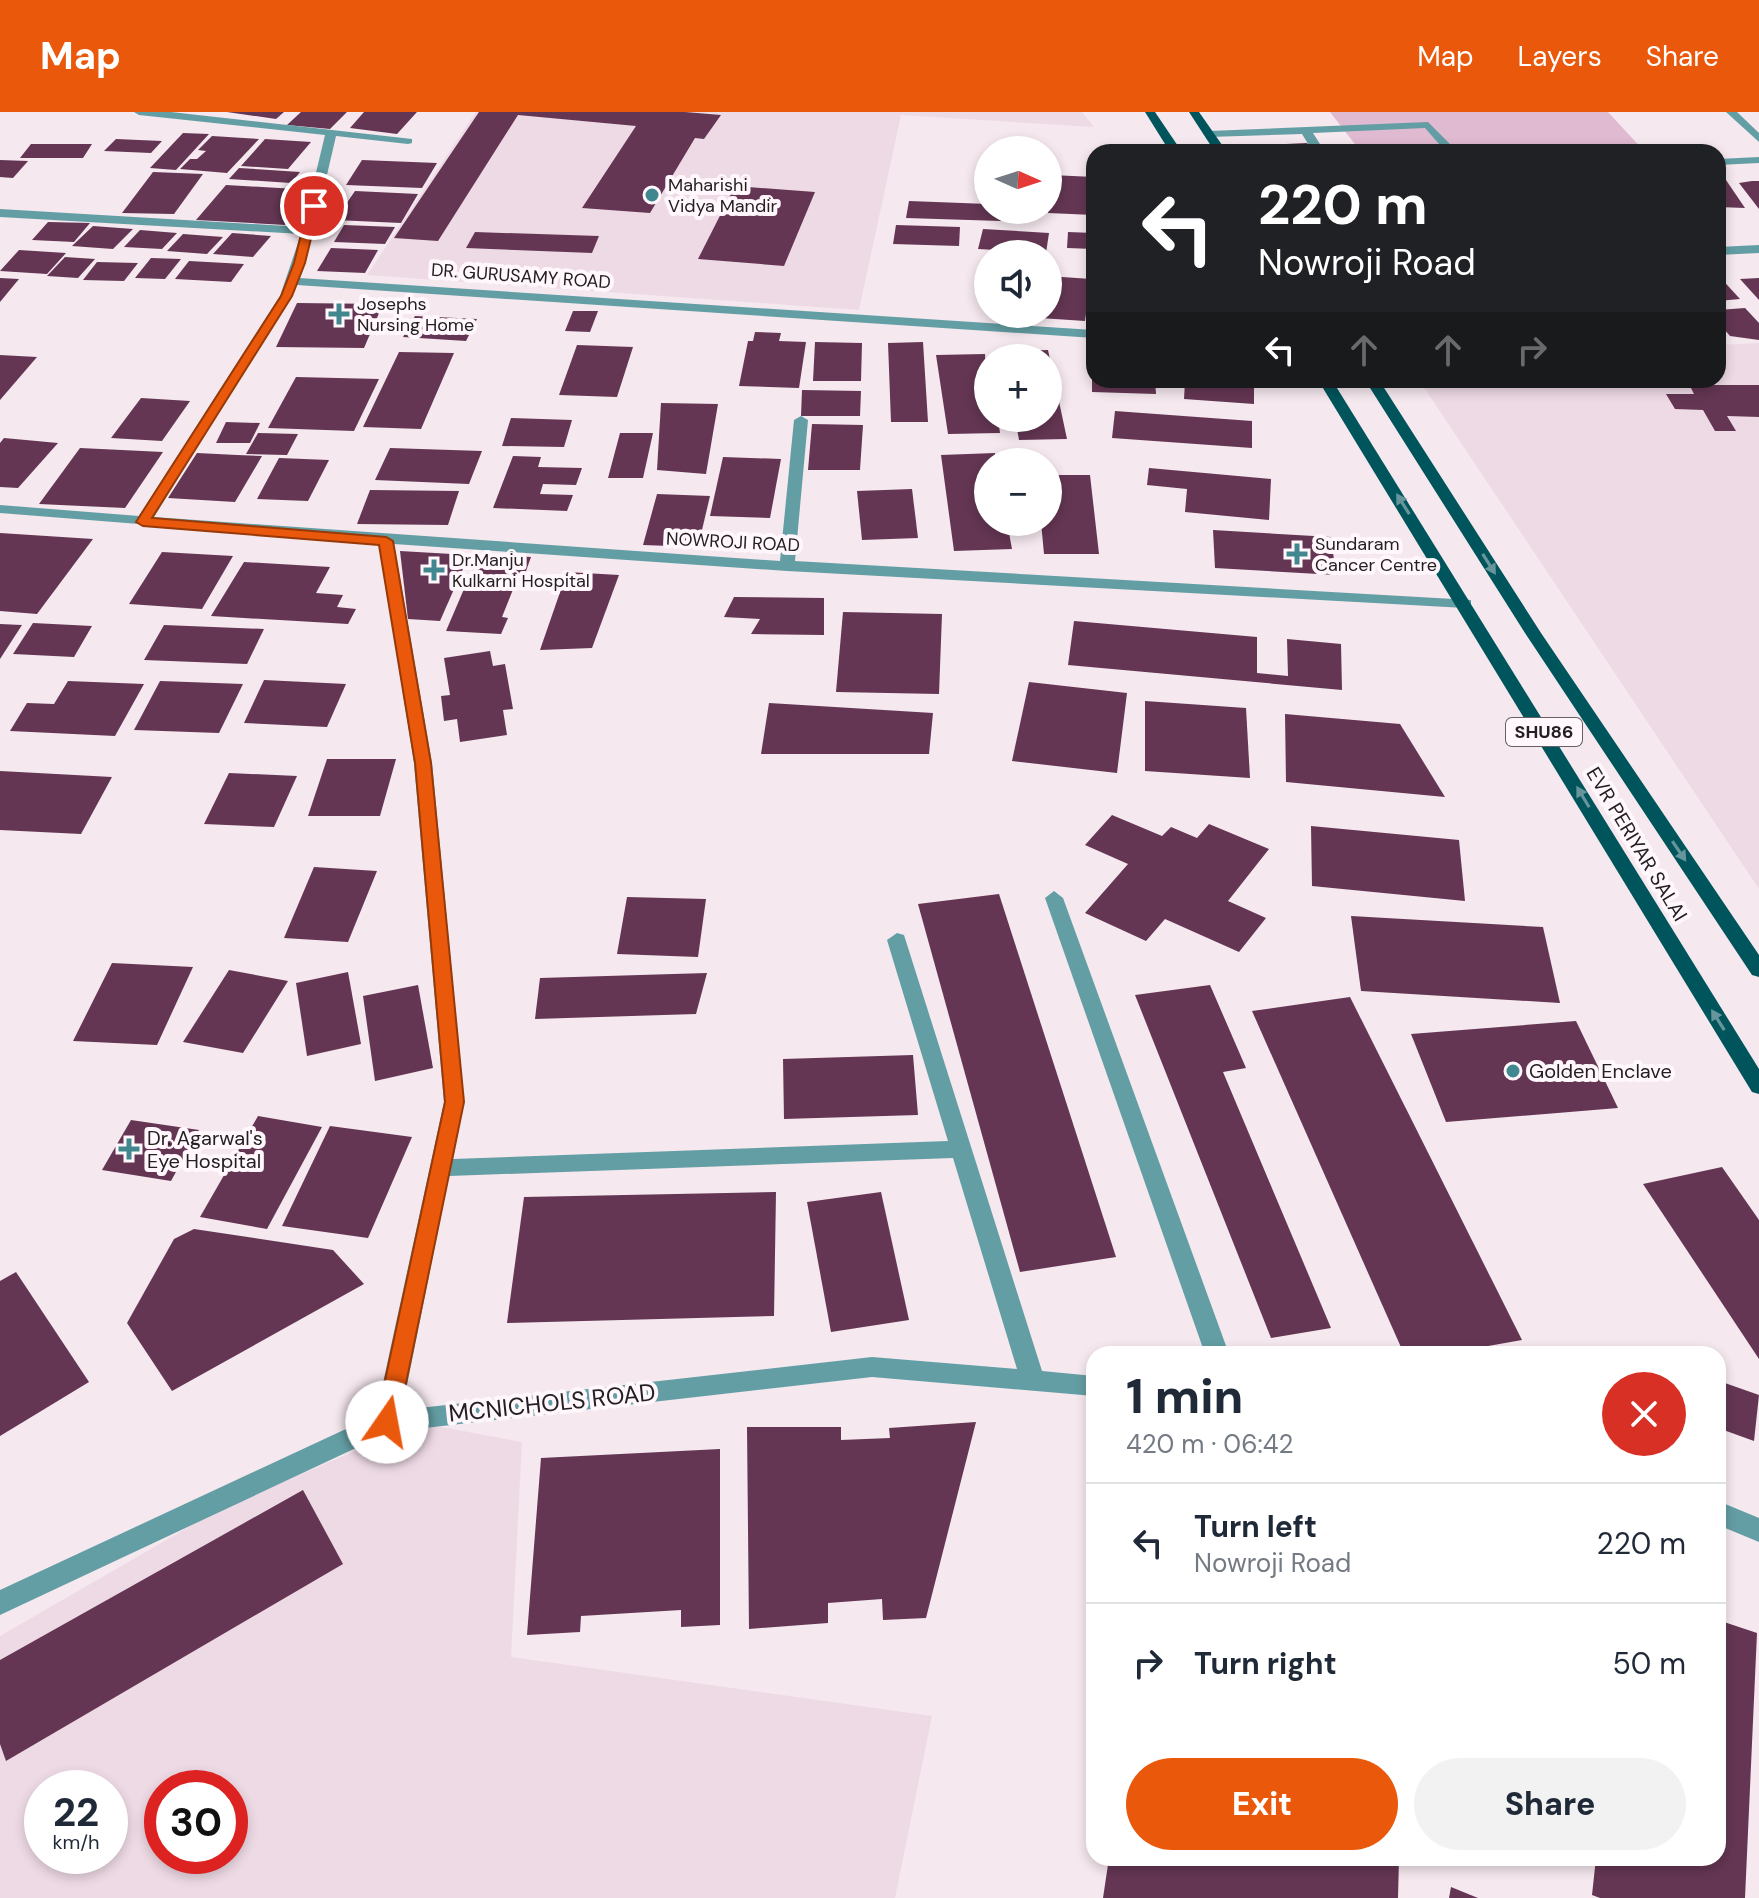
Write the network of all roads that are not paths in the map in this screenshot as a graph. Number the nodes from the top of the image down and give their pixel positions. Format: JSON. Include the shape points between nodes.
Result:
{"nodes":[{"id":1,"x":139,"y":112,"type":"edge"},
{"id":2,"x":1150,"y":112,"type":"edge"},
{"id":3,"x":1194,"y":112,"type":"edge"},
{"id":4,"x":1418,"y":112,"type":"edge"},
{"id":5,"x":1731,"y":112,"type":"edge"},
{"id":6,"x":1428,"y":125,"type":"junction"},
{"id":7,"x":1305,"y":130,"type":"junction"},
{"id":8,"x":331,"y":132,"type":"junction"},
{"id":9,"x":1209,"y":134,"type":"junction"},
{"id":10,"x":1759,"y":139,"type":"edge"},
{"id":11,"x":408,"y":141,"type":"dead end"},
{"id":12,"x":1171,"y":144,"type":"edge"},
{"id":13,"x":1216,"y":144,"type":"edge"},
{"id":14,"x":1314,"y":144,"type":"edge"},
{"id":15,"x":1445,"y":144,"type":"edge"},
{"id":16,"x":1759,"y":160,"type":"edge"},
{"id":17,"x":1726,"y":162,"type":"edge"},
{"id":18,"x":0,"y":213,"type":"edge"},
{"id":19,"x":308,"y":231,"type":"junction"},
{"id":20,"x":1759,"y":249,"type":"edge"},
{"id":21,"x":1726,"y":251,"type":"edge"},
{"id":22,"x":292,"y":281,"type":"junction"},
{"id":23,"x":1086,"y":333,"type":"edge"},
{"id":24,"x":1330,"y":388,"type":"edge"},
{"id":25,"x":1377,"y":388,"type":"edge"},
{"id":26,"x":801,"y":420,"type":"dead end"},
{"id":27,"x":0,"y":509,"type":"edge"},
{"id":28,"x":143,"y":522,"type":"junction"},
{"id":29,"x":386,"y":541,"type":"junction"},
{"id":30,"x":787,"y":566,"type":"junction"},
{"id":31,"x":1465,"y":603,"type":"junction"},
{"id":32,"x":1054,"y":898,"type":"dead end"},
{"id":33,"x":897,"y":940,"type":"dead end"},
{"id":34,"x":1759,"y":970,"type":"edge"},
{"id":35,"x":1759,"y":1086,"type":"edge"},
{"id":36,"x":961,"y":1149,"type":"junction"},
{"id":37,"x":441,"y":1168,"type":"junction"},
{"id":38,"x":1214,"y":1346,"type":"edge"},
{"id":39,"x":1033,"y":1381,"type":"junction"},
{"id":40,"x":1086,"y":1385,"type":"edge"},
{"id":41,"x":387,"y":1422,"type":"junction"},
{"id":42,"x":1726,"y":1516,"type":"edge"},
{"id":43,"x":1759,"y":1530,"type":"edge"},
{"id":44,"x":0,"y":1603,"type":"edge"}],
"edges":[{"from":1,"to":8,"type":"street"},
{"from":2,"to":12,"type":"main road"},
{"from":3,"to":9,"type":"main road"},
{"from":4,"to":6,"type":"street"},
{"from":5,"to":10,"type":"street"},
{"from":6,"to":7,"type":"street"},
{"from":6,"to":15,"type":"street"},
{"from":7,"to":9,"type":"street"},
{"from":7,"to":14,"type":"street"},
{"from":8,"to":11,"type":"street"},
{"from":8,"to":19,"type":"street"},
{"from":9,"to":13,"type":"main road"},
{"from":16,"to":17,"type":"street"},
{"from":18,"to":19,"type":"street"},
{"from":19,"to":22,"type":"street"},
{"from":20,"to":21,"type":"street"},
{"from":22,"to":23,"type":"street","name":"DR. GURUSAMY ROAD"},
{"from":22,"to":28,"type":"street"},
{"from":31,"to":24,"type":"main road","name":"EVR PERIYAR SALAI","number":"SHU86","one_way":true},
{"from":25,"to":34,"type":"main road","name":"EVR PERIYAR SALAI","number":"SHU86","one_way":true,"via":[[1533,633]]},
{"from":26,"to":30,"type":"street"},
{"from":27,"to":28,"type":"street","name":"NOWROJI ROAD"},
{"from":28,"to":29,"type":"street","name":"NOWROJI ROAD"},
{"from":29,"to":30,"type":"street","name":"NOWROJI ROAD"},
{"from":29,"to":37,"type":"street","via":[[423,763],[454,1102]]},
{"from":30,"to":31,"type":"street","name":"NOWROJI ROAD"},
{"from":35,"to":31,"type":"main road","name":"EVR PERIYAR SALAI","number":"SHU86","one_way":true},
{"from":32,"to":38,"type":"street"},
{"from":33,"to":36,"type":"street"},
{"from":36,"to":37,"type":"street"},
{"from":36,"to":39,"type":"street"},
{"from":37,"to":41,"type":"street"},
{"from":39,"to":40,"type":"street","name":"MCNICHOLS ROAD"},
{"from":39,"to":41,"type":"street","name":"MCNICHOLS ROAD","via":[[872,1367]]},
{"from":41,"to":44,"type":"street","name":"MCNICHOLS ROAD"},
{"from":42,"to":43,"type":"street"}]}
